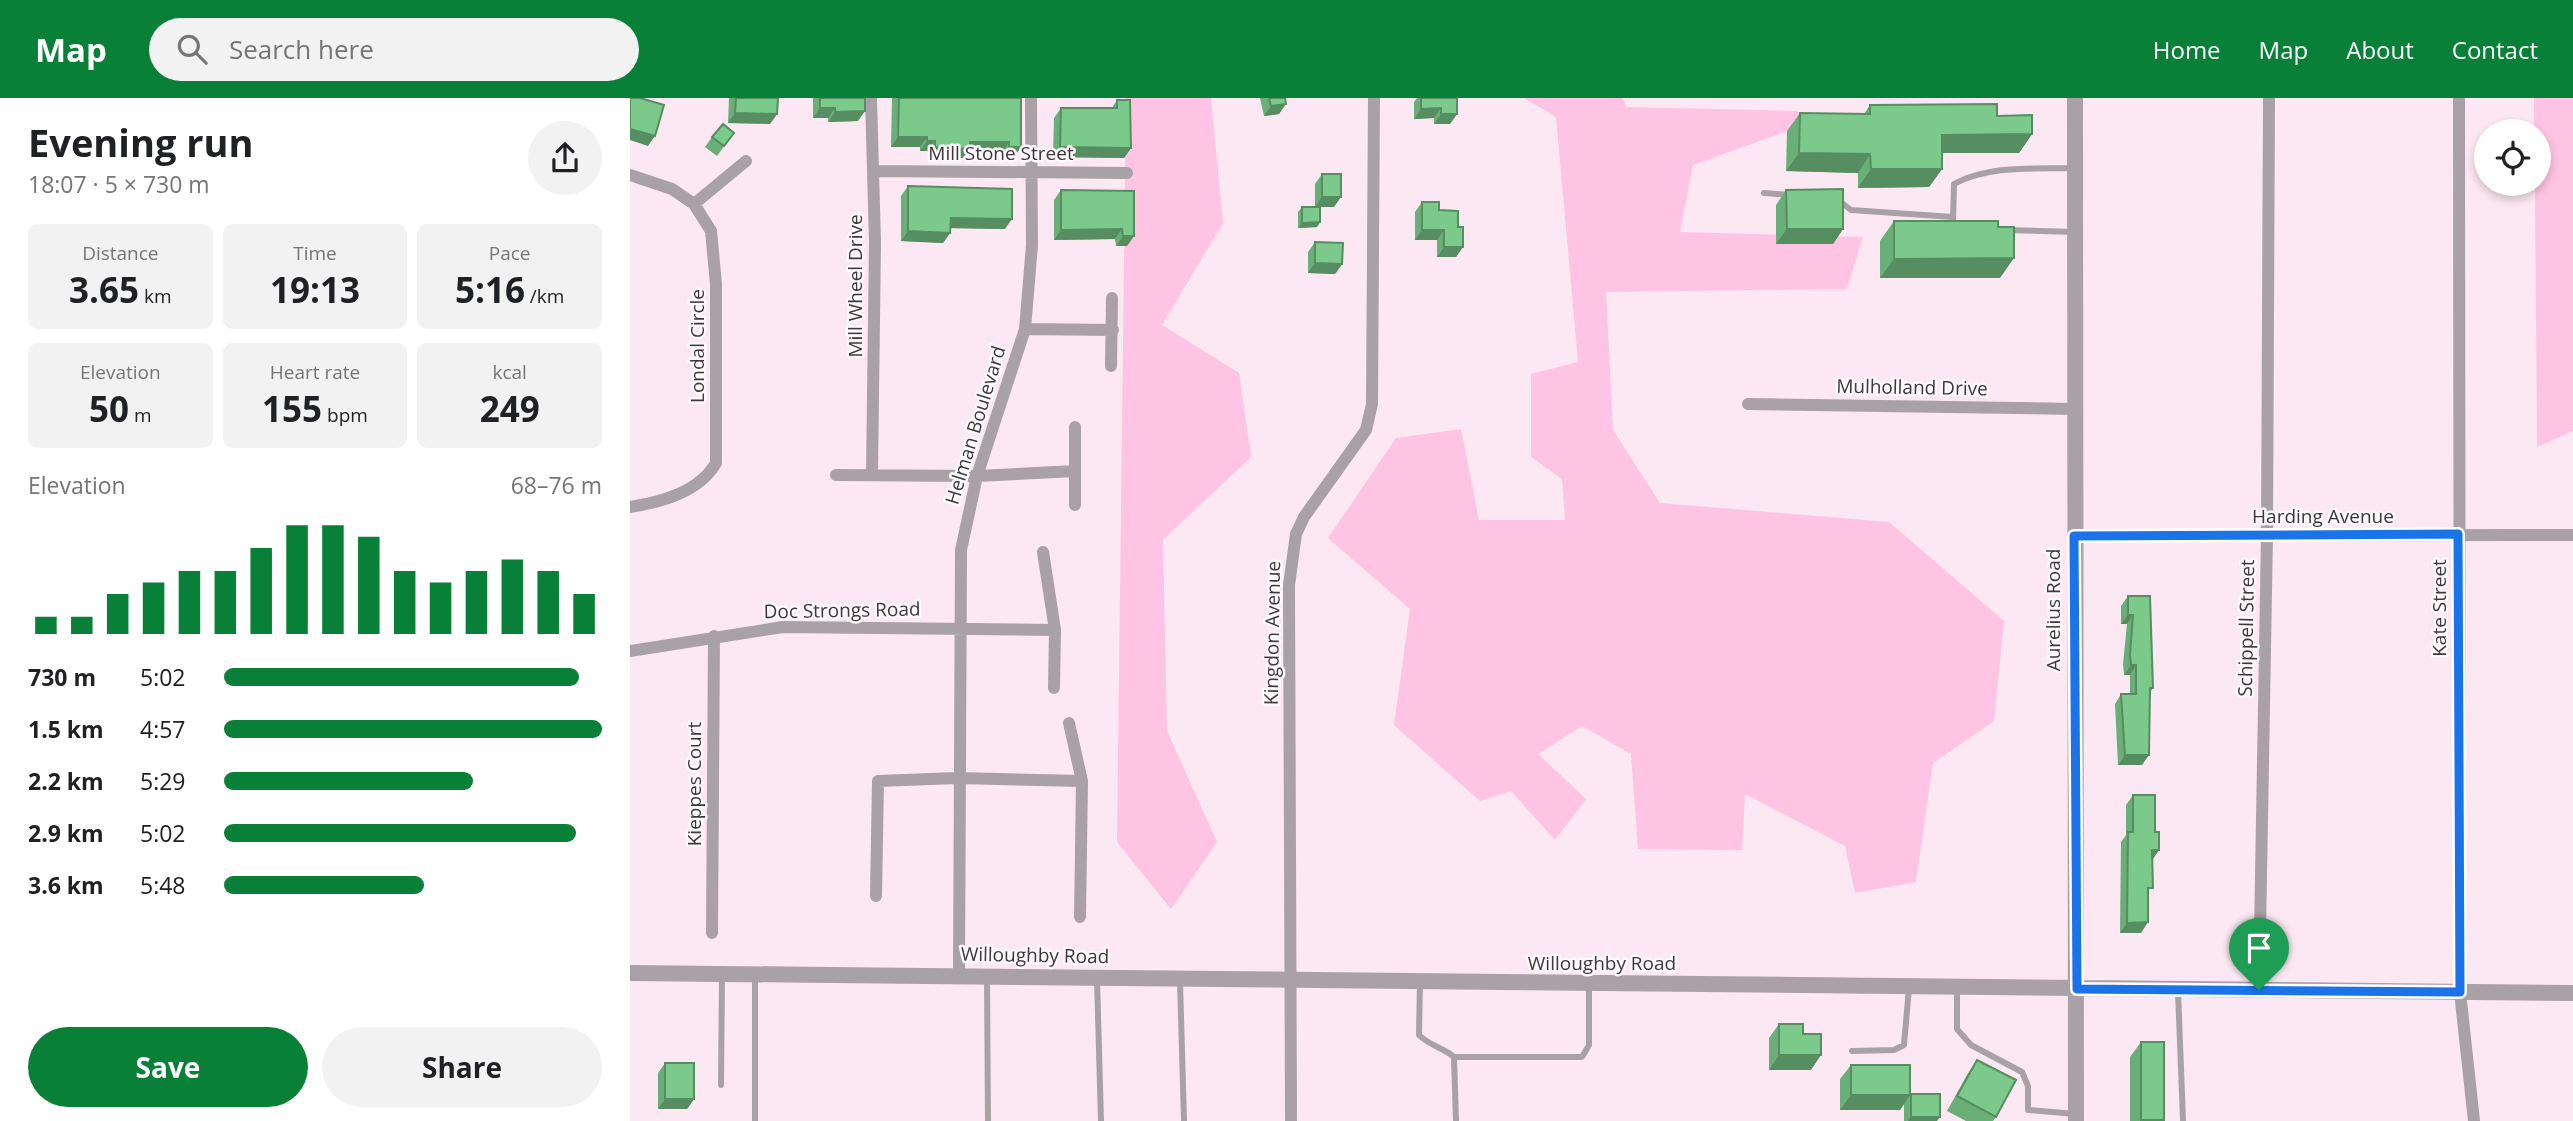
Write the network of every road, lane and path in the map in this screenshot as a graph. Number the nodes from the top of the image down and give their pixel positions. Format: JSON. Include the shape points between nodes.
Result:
{"nodes":[{"id":1,"x":872,"y":98,"type":"edge"},
{"id":2,"x":1031,"y":98,"type":"edge"},
{"id":3,"x":1374,"y":98,"type":"edge"},
{"id":4,"x":2075,"y":98,"type":"edge"},
{"id":5,"x":2269,"y":98,"type":"edge"},
{"id":6,"x":2459,"y":98,"type":"edge"},
{"id":7,"x":746,"y":161,"type":"dead end"},
{"id":8,"x":2075,"y":167,"type":"junction"},
{"id":9,"x":874,"y":171,"type":"junction"},
{"id":10,"x":1033,"y":172,"type":"junction"},
{"id":11,"x":1127,"y":173,"type":"dead end"},
{"id":12,"x":630,"y":175,"type":"edge"},
{"id":13,"x":1764,"y":193,"type":"dead end"},
{"id":14,"x":1801,"y":196,"type":"edge"},
{"id":15,"x":1826,"y":198,"type":"edge"},
{"id":16,"x":694,"y":204,"type":"junction"},
{"id":17,"x":1954,"y":217,"type":"junction"},
{"id":18,"x":1961,"y":229,"type":"edge"},
{"id":19,"x":1999,"y":230,"type":"edge"},
{"id":20,"x":2075,"y":232,"type":"junction"},
{"id":21,"x":1112,"y":298,"type":"dead end"},
{"id":22,"x":1025,"y":329,"type":"junction"},
{"id":23,"x":1112,"y":330,"type":"junction"},
{"id":24,"x":1111,"y":366,"type":"dead end"},
{"id":25,"x":1748,"y":404,"type":"dead end"},
{"id":26,"x":2076,"y":409,"type":"junction"},
{"id":27,"x":1075,"y":427,"type":"dead end"},
{"id":28,"x":1075,"y":471,"type":"junction"},
{"id":29,"x":872,"y":474,"type":"junction"},
{"id":30,"x":836,"y":475,"type":"dead end"},
{"id":31,"x":976,"y":477,"type":"junction"},
{"id":32,"x":1074,"y":505,"type":"dead end"},
{"id":33,"x":630,"y":507,"type":"edge"},
{"id":34,"x":2458,"y":534,"type":"junction"},
{"id":35,"x":2267,"y":535,"type":"junction"},
{"id":36,"x":2573,"y":535,"type":"edge"},
{"id":37,"x":2074,"y":536,"type":"junction"},
{"id":38,"x":1043,"y":552,"type":"dead end"},
{"id":39,"x":961,"y":629,"type":"junction"},
{"id":40,"x":1055,"y":629,"type":"junction"},
{"id":41,"x":714,"y":636,"type":"junction"},
{"id":42,"x":630,"y":651,"type":"edge"},
{"id":43,"x":1054,"y":688,"type":"dead end"},
{"id":44,"x":1069,"y":723,"type":"dead end"},
{"id":45,"x":957,"y":778,"type":"junction"},
{"id":46,"x":1082,"y":781,"type":"junction"},
{"id":47,"x":876,"y":896,"type":"dead end"},
{"id":48,"x":1080,"y":917,"type":"dead end"},
{"id":49,"x":712,"y":933,"type":"dead end"},
{"id":50,"x":630,"y":973,"type":"edge"},
{"id":51,"x":722,"y":973,"type":"junction"},
{"id":52,"x":755,"y":973,"type":"junction"},
{"id":53,"x":959,"y":974,"type":"junction"},
{"id":54,"x":988,"y":975,"type":"junction"},
{"id":55,"x":1097,"y":977,"type":"junction"},
{"id":56,"x":1180,"y":979,"type":"junction"},
{"id":57,"x":1291,"y":981,"type":"junction"},
{"id":58,"x":1420,"y":983,"type":"junction"},
{"id":59,"x":1589,"y":984,"type":"junction"},
{"id":60,"x":1909,"y":986,"type":"junction"},
{"id":61,"x":1956,"y":987,"type":"junction"},
{"id":62,"x":2077,"y":989,"type":"junction"},
{"id":63,"x":2178,"y":989,"type":"junction"},
{"id":64,"x":2259,"y":990,"type":"junction"},
{"id":65,"x":2460,"y":992,"type":"junction"},
{"id":66,"x":2573,"y":993,"type":"edge"},
{"id":67,"x":1852,"y":1051,"type":"dead end"},
{"id":68,"x":1454,"y":1057,"type":"junction"},
{"id":69,"x":720,"y":1085,"type":"dead end"},
{"id":70,"x":2076,"y":1118,"type":"edge"},
{"id":71,"x":2183,"y":1120,"type":"edge"},
{"id":72,"x":755,"y":1121,"type":"edge"},
{"id":73,"x":988,"y":1121,"type":"edge"},
{"id":74,"x":1101,"y":1121,"type":"edge"},
{"id":75,"x":1184,"y":1121,"type":"edge"},
{"id":76,"x":1291,"y":1121,"type":"edge"},
{"id":77,"x":1456,"y":1121,"type":"edge"},
{"id":78,"x":2474,"y":1121,"type":"edge"}],
"edges":[{"from":1,"to":9,"type":"street","name":"Mill Wheel Drive"},
{"from":2,"to":10,"type":"street","name":"Helman Boulevard"},
{"from":3,"to":57,"type":"street","name":"Kingdon Avenue","via":[[1372,404],[1366,430],[1296,534],[1289,586]]},
{"from":4,"to":8,"type":"street","name":"Aurelius Road"},
{"from":5,"to":35,"type":"street","name":"Schippell Street"},
{"from":6,"to":34,"type":"street","name":"Kate Street"},
{"from":7,"to":16,"type":"street"},
{"from":8,"to":17,"type":"lane","via":[[2006,170],[1963,179],[1954,184]]},
{"from":8,"to":20,"type":"street","name":"Aurelius Road"},
{"from":9,"to":10,"type":"street","name":"Mill Stone Street"},
{"from":9,"to":29,"type":"street","name":"Mill Wheel Drive"},
{"from":10,"to":11,"type":"street","name":"Mill Stone Street"},
{"from":10,"to":22,"type":"street","name":"Helman Boulevard"},
{"from":12,"to":16,"type":"street","name":"Londal Circle","via":[[672,189]]},
{"from":13,"to":14,"type":"lane"},
{"from":15,"to":17,"type":"lane","via":[[1839,199],[1851,209]]},
{"from":16,"to":33,"type":"street","name":"Londal Circle","via":[[711,230],[714,251],[716,463],[702,483]]},
{"from":17,"to":18,"type":"lane"},
{"from":19,"to":20,"type":"lane"},
{"from":20,"to":26,"type":"street","name":"Aurelius Road"},
{"from":21,"to":23,"type":"street"},
{"from":22,"to":23,"type":"street"},
{"from":22,"to":31,"type":"street","name":"Helman Boulevard"},
{"from":23,"to":24,"type":"street"},
{"from":25,"to":26,"type":"street","name":"Mulholland Drive"},
{"from":26,"to":37,"type":"street","name":"Aurelius Road"},
{"from":27,"to":28,"type":"street"},
{"from":28,"to":31,"type":"street"},
{"from":28,"to":32,"type":"street"},
{"from":29,"to":30,"type":"street"},
{"from":29,"to":31,"type":"street"},
{"from":31,"to":39,"type":"street","name":"Helman Boulevard","via":[[961,550]]},
{"from":34,"to":35,"type":"street","name":"Harding Avenue"},
{"from":34,"to":36,"type":"street","name":"Harding Avenue"},
{"from":34,"to":65,"type":"street","name":"Kate Street"},
{"from":35,"to":37,"type":"street","name":"Harding Avenue"},
{"from":35,"to":64,"type":"street","name":"Schippell Street"},
{"from":37,"to":62,"type":"street","name":"Aurelius Road"},
{"from":38,"to":40,"type":"street"},
{"from":39,"to":40,"type":"street","name":"Doc Strongs Road"},
{"from":39,"to":41,"type":"street","name":"Doc Strongs Road","via":[[808,626]]},
{"from":39,"to":45,"type":"street","name":"Helman Boulevard"},
{"from":40,"to":43,"type":"street"},
{"from":41,"to":42,"type":"street","name":"Doc Strongs Road"},
{"from":41,"to":49,"type":"street","name":"Kieppes Court"},
{"from":44,"to":46,"type":"street"},
{"from":45,"to":46,"type":"street"},
{"from":45,"to":47,"type":"street","via":[[878,781]]},
{"from":45,"to":53,"type":"street","name":"Helman Boulevard"},
{"from":46,"to":48,"type":"street"},
{"from":50,"to":51,"type":"street","name":"Willoughby Road"},
{"from":51,"to":52,"type":"street","name":"Willoughby Road"},
{"from":51,"to":69,"type":"lane"},
{"from":52,"to":53,"type":"street","name":"Willoughby Road"},
{"from":52,"to":72,"type":"lane"},
{"from":53,"to":54,"type":"street","name":"Willoughby Road"},
{"from":54,"to":55,"type":"street","name":"Willoughby Road"},
{"from":54,"to":73,"type":"lane"},
{"from":55,"to":56,"type":"street","name":"Willoughby Road"},
{"from":55,"to":74,"type":"lane"},
{"from":56,"to":57,"type":"street","name":"Willoughby Road"},
{"from":56,"to":75,"type":"lane"},
{"from":57,"to":58,"type":"street","name":"Willoughby Road"},
{"from":57,"to":76,"type":"street","name":"Kingdon Avenue"},
{"from":58,"to":59,"type":"street","name":"Willoughby Road"},
{"from":58,"to":68,"type":"lane","via":[[1419,1035]]},
{"from":59,"to":60,"type":"street","name":"Willoughby Road"},
{"from":59,"to":68,"type":"lane","via":[[1589,1045],[1582,1057]]},
{"from":60,"to":61,"type":"street","name":"Willoughby Road"},
{"from":60,"to":67,"type":"lane","via":[[1904,1045],[1894,1050]]},
{"from":61,"to":62,"type":"street","name":"Willoughby Road"},
{"from":61,"to":70,"type":"lane","via":[[1957,1029],[1971,1045],[2022,1072],[2028,1086],[2028,1110]]},
{"from":62,"to":63,"type":"street","name":"Willoughby Road"},
{"from":62,"to":70,"type":"street","name":"Aurelius Road"},
{"from":63,"to":64,"type":"street","name":"Willoughby Road"},
{"from":63,"to":71,"type":"lane"},
{"from":64,"to":65,"type":"street","name":"Willoughby Road"},
{"from":65,"to":66,"type":"street","name":"Willoughby Road"},
{"from":65,"to":78,"type":"street","name":"Kate Street"},
{"from":68,"to":77,"type":"lane"}]}
